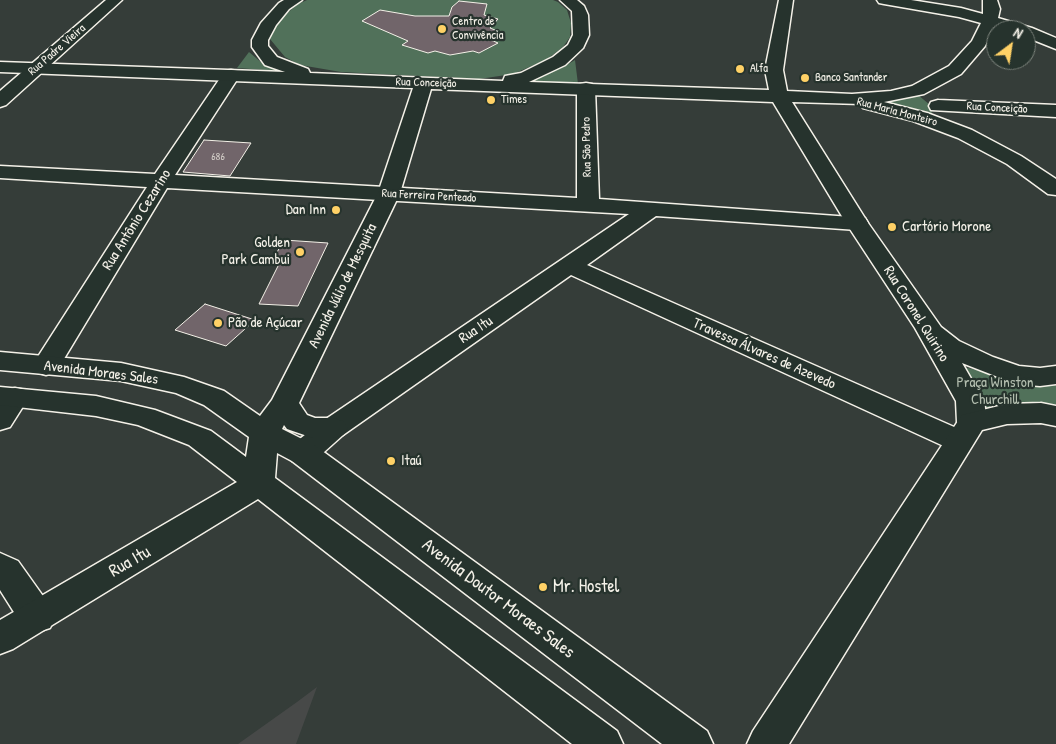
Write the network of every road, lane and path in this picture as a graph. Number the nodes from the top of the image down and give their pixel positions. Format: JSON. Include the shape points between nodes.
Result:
{"nodes":[{"id":1,"x":115,"y":0,"type":"edge"},
{"id":2,"x":295,"y":0,"type":"edge"},
{"id":3,"x":566,"y":0,"type":"edge"},
{"id":4,"x":786,"y":0,"type":"edge"},
{"id":5,"x":884,"y":0,"type":"edge"},
{"id":6,"x":990,"y":0,"type":"edge"},
{"id":7,"x":990,"y":20,"type":"joint"},
{"id":8,"x":986,"y":28,"type":"edge"},
{"id":9,"x":1036,"y":35,"type":"edge"},
{"id":10,"x":1056,"y":44,"type":"edge"},
{"id":11,"x":0,"y":67,"type":"edge"},
{"id":12,"x":35,"y":68,"type":"junction"},
{"id":13,"x":231,"y":75,"type":"junction"},
{"id":14,"x":333,"y":80,"type":"junction"},
{"id":15,"x":424,"y":83,"type":"junction"},
{"id":16,"x":488,"y":84,"type":"junction"},
{"id":17,"x":586,"y":88,"type":"junction"},
{"id":18,"x":918,"y":90,"type":"junction"},
{"id":19,"x":779,"y":96,"type":"junction"},
{"id":20,"x":852,"y":100,"type":"junction"},
{"id":21,"x":0,"y":101,"type":"edge"},
{"id":22,"x":1056,"y":111,"type":"edge"},
{"id":23,"x":940,"y":115,"type":"junction"},
{"id":24,"x":0,"y":172,"type":"edge"},
{"id":25,"x":161,"y":181,"type":"junction"},
{"id":26,"x":1056,"y":189,"type":"edge"},
{"id":27,"x":389,"y":193,"type":"junction"},
{"id":28,"x":588,"y":205,"type":"junction"},
{"id":29,"x":650,"y":210,"type":"junction"},
{"id":30,"x":857,"y":223,"type":"junction"},
{"id":31,"x":570,"y":266,"type":"junction"},
{"id":32,"x":928,"y":328,"type":"junction"},
{"id":33,"x":0,"y":361,"type":"edge"},
{"id":34,"x":46,"y":366,"type":"junction"},
{"id":35,"x":1056,"y":375,"type":"edge"},
{"id":36,"x":286,"y":403,"type":"junction"},
{"id":37,"x":5,"y":404,"type":"edge"},
{"id":38,"x":1056,"y":416,"type":"edge"},
{"id":39,"x":333,"y":428,"type":"junction"},
{"id":40,"x":264,"y":432,"type":"junction"},
{"id":41,"x":965,"y":432,"type":"junction"},
{"id":42,"x":303,"y":453,"type":"junction"},
{"id":43,"x":259,"y":484,"type":"junction"},
{"id":44,"x":0,"y":567,"type":"edge"},
{"id":45,"x":37,"y":617,"type":"junction"},
{"id":46,"x":0,"y":638,"type":"edge"},
{"id":47,"x":603,"y":744,"type":"edge"},
{"id":48,"x":693,"y":744,"type":"edge"},
{"id":49,"x":767,"y":744,"type":"edge"}],
"edges":[{"from":1,"to":12,"type":"main road","name":"Rua Padre Vieira"},
{"from":2,"to":14,"type":"main road","via":[[284,6],[269,23],[260,47],[276,64]]},
{"from":3,"to":16,"type":"main road","via":[[579,9],[580,35],[575,48],[559,62],[526,77]]},
{"from":4,"to":19,"type":"main road","name":"Rua Coronel Quirino","via":[[774,70]]},
{"from":5,"to":7,"type":"main road"},
{"from":6,"to":7,"type":"main road","name":"Rua Maria Monteiro"},
{"from":8,"to":18,"type":"main road","name":"Rua Maria Monteiro","via":[[979,43],[955,70]]},
{"from":9,"to":10,"type":"main road"},
{"from":11,"to":12,"type":"main road","name":"Rua Conceição"},
{"from":12,"to":13,"type":"main road","name":"Rua Conceição"},
{"from":12,"to":21,"type":"main road","name":"Rua Padre Vieira"},
{"from":13,"to":14,"type":"main road","name":"Rua Conceição"},
{"from":13,"to":25,"type":"main road","name":"Rua Antônio Cezarino"},
{"from":14,"to":15,"type":"main road","name":"Rua Conceição"},
{"from":15,"to":16,"type":"main road","name":"Rua Conceição"},
{"from":15,"to":27,"type":"main road","name":"Avenida Júlio de Mesquita"},
{"from":16,"to":17,"type":"main road","name":"Rua Conceição"},
{"from":17,"to":19,"type":"main road","name":"Rua Conceição"},
{"from":17,"to":28,"type":"main road","name":"Rua São Pedro"},
{"from":18,"to":20,"type":"main road","name":"Rua Maria Monteiro"},
{"from":18,"to":23,"type":"main road","via":[[929,96]]},
{"from":19,"to":20,"type":"main road","name":"Rua Conceição"},
{"from":19,"to":30,"type":"main road","name":"Rua Coronel Quirino"},
{"from":20,"to":23,"type":"main road","name":"Rua Maria Monteiro"},
{"from":22,"to":23,"type":"main road","name":"Rua Conceição"},
{"from":23,"to":26,"type":"main road","name":"Rua Maria Monteiro"},
{"from":24,"to":25,"type":"main road","name":"Rua Ferreira Penteado"},
{"from":25,"to":27,"type":"main road","name":"Rua Ferreira Penteado"},
{"from":25,"to":34,"type":"main road","name":"Rua Antônio Cezarino"},
{"from":27,"to":28,"type":"main road","name":"Rua Ferreira Penteado"},
{"from":27,"to":36,"type":"main road","name":"Avenida Júlio de Mesquita"},
{"from":28,"to":29,"type":"main road","name":"Rua Ferreira Penteado"},
{"from":29,"to":30,"type":"main road","name":"Rua Ferreira Penteado"},
{"from":29,"to":31,"type":"main road","name":"Rua Itu"},
{"from":30,"to":32,"type":"main road","name":"Rua Coronel Quirino"},
{"from":31,"to":39,"type":"main road","name":"Rua Itu"},
{"from":31,"to":41,"type":"main road","name":"Travessa Álvares de Azevedo"},
{"from":32,"to":35,"type":"main road","via":[[950,347],[983,363],[1016,375]]},
{"from":32,"to":41,"type":"main road","name":"Rua Coronel Quirino","via":[[970,402]]},
{"from":33,"to":34,"type":"main road","name":"Avenida Moraes Sales"},
{"from":34,"to":40,"type":"main road","name":"Avenida Moraes Sales","via":[[121,372],[184,386],[214,398]]},
{"from":36,"to":39,"type":"main road","via":[[297,422],[313,428]]},
{"from":36,"to":40,"type":"main road","name":"Avenida Júlio de Mesquita"},
{"from":37,"to":43,"type":"main road","via":[[96,406],[146,418],[200,438]]},
{"from":38,"to":41,"type":"main road","via":[[1007,414]]},
{"from":39,"to":42,"type":"main road","name":"Rua Itu"},
{"from":40,"to":42,"type":"main road","name":"Avenida Moraes Sales"},
{"from":40,"to":43,"type":"main road"},
{"from":41,"to":49,"type":"main road"},
{"from":42,"to":48,"type":"main road","name":"Avenida Doutor Moraes Sales"},
{"from":43,"to":45,"type":"main road","name":"Rua Itu"},
{"from":43,"to":47,"type":"main road"},
{"from":44,"to":45,"type":"main road"},
{"from":45,"to":46,"type":"main road","name":"Rua Itu"}]}
